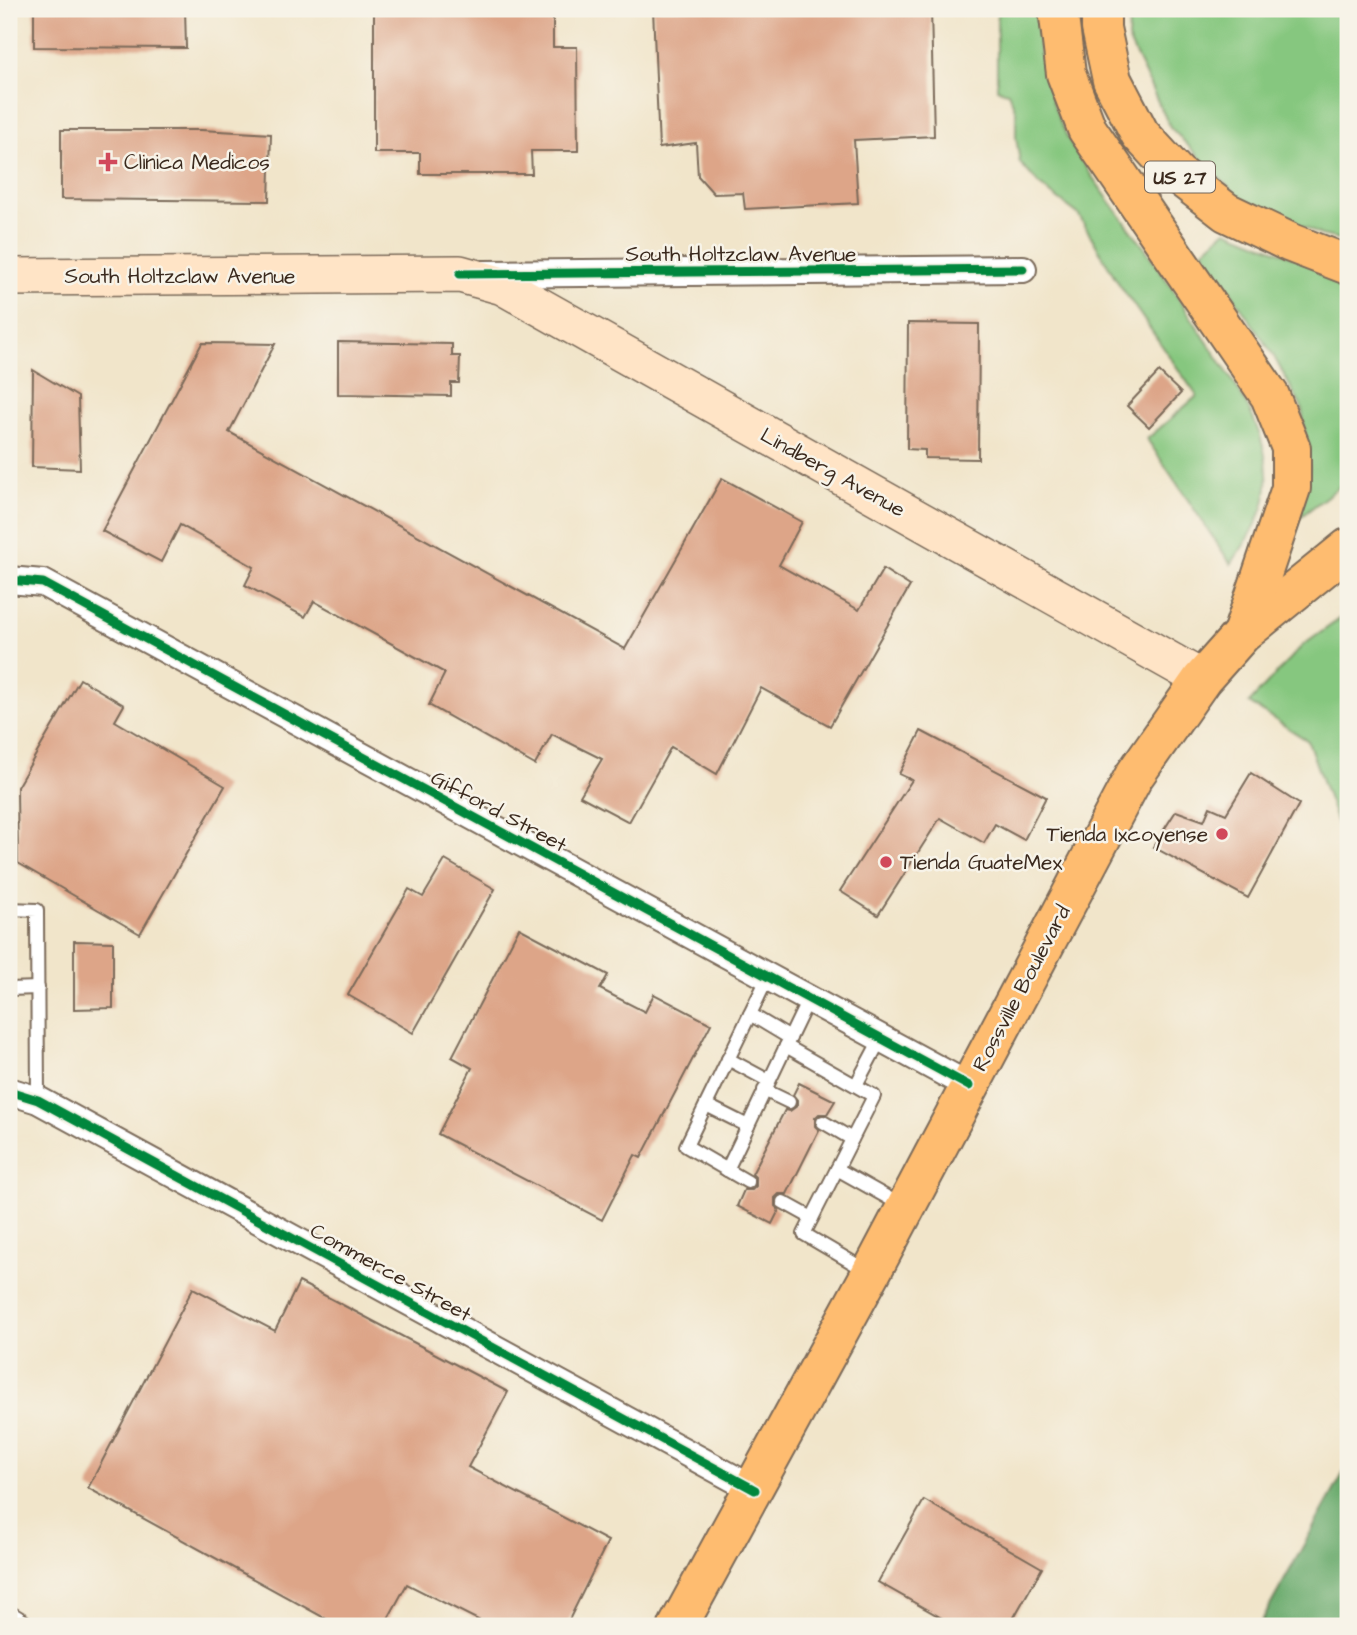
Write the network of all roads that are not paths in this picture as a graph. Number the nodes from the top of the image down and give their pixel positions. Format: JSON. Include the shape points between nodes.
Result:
{"nodes":[{"id":1,"x":1058,"y":9,"type":"edge"},
{"id":2,"x":1101,"y":9,"type":"edge"},
{"id":3,"x":1348,"y":265,"type":"edge"},
{"id":4,"x":1023,"y":269,"type":"dead end"},
{"id":5,"x":460,"y":274,"type":"junction"},
{"id":6,"x":9,"y":277,"type":"edge"},
{"id":7,"x":1348,"y":548,"type":"edge"},
{"id":8,"x":9,"y":580,"type":"edge"},
{"id":9,"x":1242,"y":635,"type":"junction"},
{"id":10,"x":1202,"y":679,"type":"junction"},
{"id":11,"x":9,"y":909,"type":"edge"},
{"id":12,"x":768,"y":976,"type":"junction"},
{"id":13,"x":38,"y":988,"type":"junction"},
{"id":14,"x":9,"y":989,"type":"edge"},
{"id":15,"x":808,"y":998,"type":"junction"},
{"id":16,"x":750,"y":1014,"type":"junction"},
{"id":17,"x":881,"y":1038,"type":"junction"},
{"id":18,"x":788,"y":1042,"type":"junction"},
{"id":19,"x":728,"y":1059,"type":"junction"},
{"id":20,"x":767,"y":1085,"type":"junction"},
{"id":21,"x":856,"y":1086,"type":"junction"},
{"id":22,"x":969,"y":1086,"type":"junction"},
{"id":23,"x":9,"y":1091,"type":"edge"},
{"id":24,"x":38,"y":1100,"type":"junction"},
{"id":25,"x":789,"y":1102,"type":"dead end"},
{"id":26,"x":706,"y":1105,"type":"junction"},
{"id":27,"x":823,"y":1122,"type":"dead end"},
{"id":28,"x":748,"y":1126,"type":"junction"},
{"id":29,"x":852,"y":1139,"type":"junction"},
{"id":30,"x":727,"y":1170,"type":"junction"},
{"id":31,"x":837,"y":1170,"type":"junction"},
{"id":32,"x":748,"y":1182,"type":"dead end"},
{"id":33,"x":783,"y":1202,"type":"dead end"},
{"id":34,"x":904,"y":1208,"type":"junction"},
{"id":35,"x":812,"y":1218,"type":"junction"},
{"id":36,"x":871,"y":1273,"type":"junction"},
{"id":37,"x":755,"y":1490,"type":"junction"},
{"id":38,"x":9,"y":1620,"type":"edge"},
{"id":39,"x":19,"y":1626,"type":"edge"},
{"id":40,"x":678,"y":1626,"type":"edge"}],
"edges":[{"from":1,"to":9,"type":"main road","via":[[1066,74],[1087,129],[1270,396],[1291,448],[1291,488]]},
{"from":2,"to":3,"type":"main road","number":"US 27","via":[[1112,80],[1140,135],[1177,174],[1226,212]]},
{"from":4,"to":5,"type":"street","name":"South Holtzclaw Avenue"},
{"from":5,"to":6,"type":"main road","name":"South Holtzclaw Avenue"},
{"from":5,"to":10,"type":"main road","name":"Lindberg Avenue","via":[[503,286]]},
{"from":7,"to":9,"type":"main road","name":"Rossville Boulevard"},
{"from":8,"to":12,"type":"street","name":"Gifford Street","via":[[43,583]]},
{"from":9,"to":10,"type":"main road","name":"Rossville Boulevard"},
{"from":10,"to":22,"type":"main road","name":"Rossville Boulevard","via":[[1134,776]]},
{"from":11,"to":13,"type":"lane","via":[[37,910]]},
{"from":12,"to":15,"type":"street","name":"Gifford Street"},
{"from":12,"to":16,"type":"lane"},
{"from":13,"to":14,"type":"lane"},
{"from":13,"to":24,"type":"lane"},
{"from":15,"to":17,"type":"street","name":"Gifford Street"},
{"from":15,"to":18,"type":"lane"},
{"from":16,"to":18,"type":"lane"},
{"from":16,"to":19,"type":"lane"},
{"from":17,"to":21,"type":"lane"},
{"from":17,"to":22,"type":"street","name":"Gifford Street"},
{"from":18,"to":20,"type":"lane"},
{"from":18,"to":21,"type":"lane"},
{"from":19,"to":20,"type":"lane"},
{"from":19,"to":26,"type":"lane"},
{"from":20,"to":25,"type":"lane"},
{"from":20,"to":28,"type":"lane"},
{"from":21,"to":29,"type":"lane","via":[[874,1096]]},
{"from":22,"to":34,"type":"main road","name":"Rossville Boulevard"},
{"from":23,"to":24,"type":"street","name":"Commerce Street"},
{"from":24,"to":37,"type":"street","name":"Commerce Street"},
{"from":26,"to":28,"type":"lane"},
{"from":26,"to":30,"type":"lane","via":[[686,1146]]},
{"from":27,"to":29,"type":"lane"},
{"from":28,"to":30,"type":"lane"},
{"from":29,"to":31,"type":"lane"},
{"from":30,"to":32,"type":"lane"},
{"from":31,"to":34,"type":"lane"},
{"from":31,"to":35,"type":"lane"},
{"from":33,"to":35,"type":"lane"},
{"from":34,"to":36,"type":"main road","name":"Rossville Boulevard"},
{"from":35,"to":36,"type":"lane","via":[[804,1234]]},
{"from":36,"to":37,"type":"main road","name":"Rossville Boulevard"},
{"from":37,"to":40,"type":"main road","name":"Rossville Boulevard"},
{"from":38,"to":39,"type":"street"}]}
